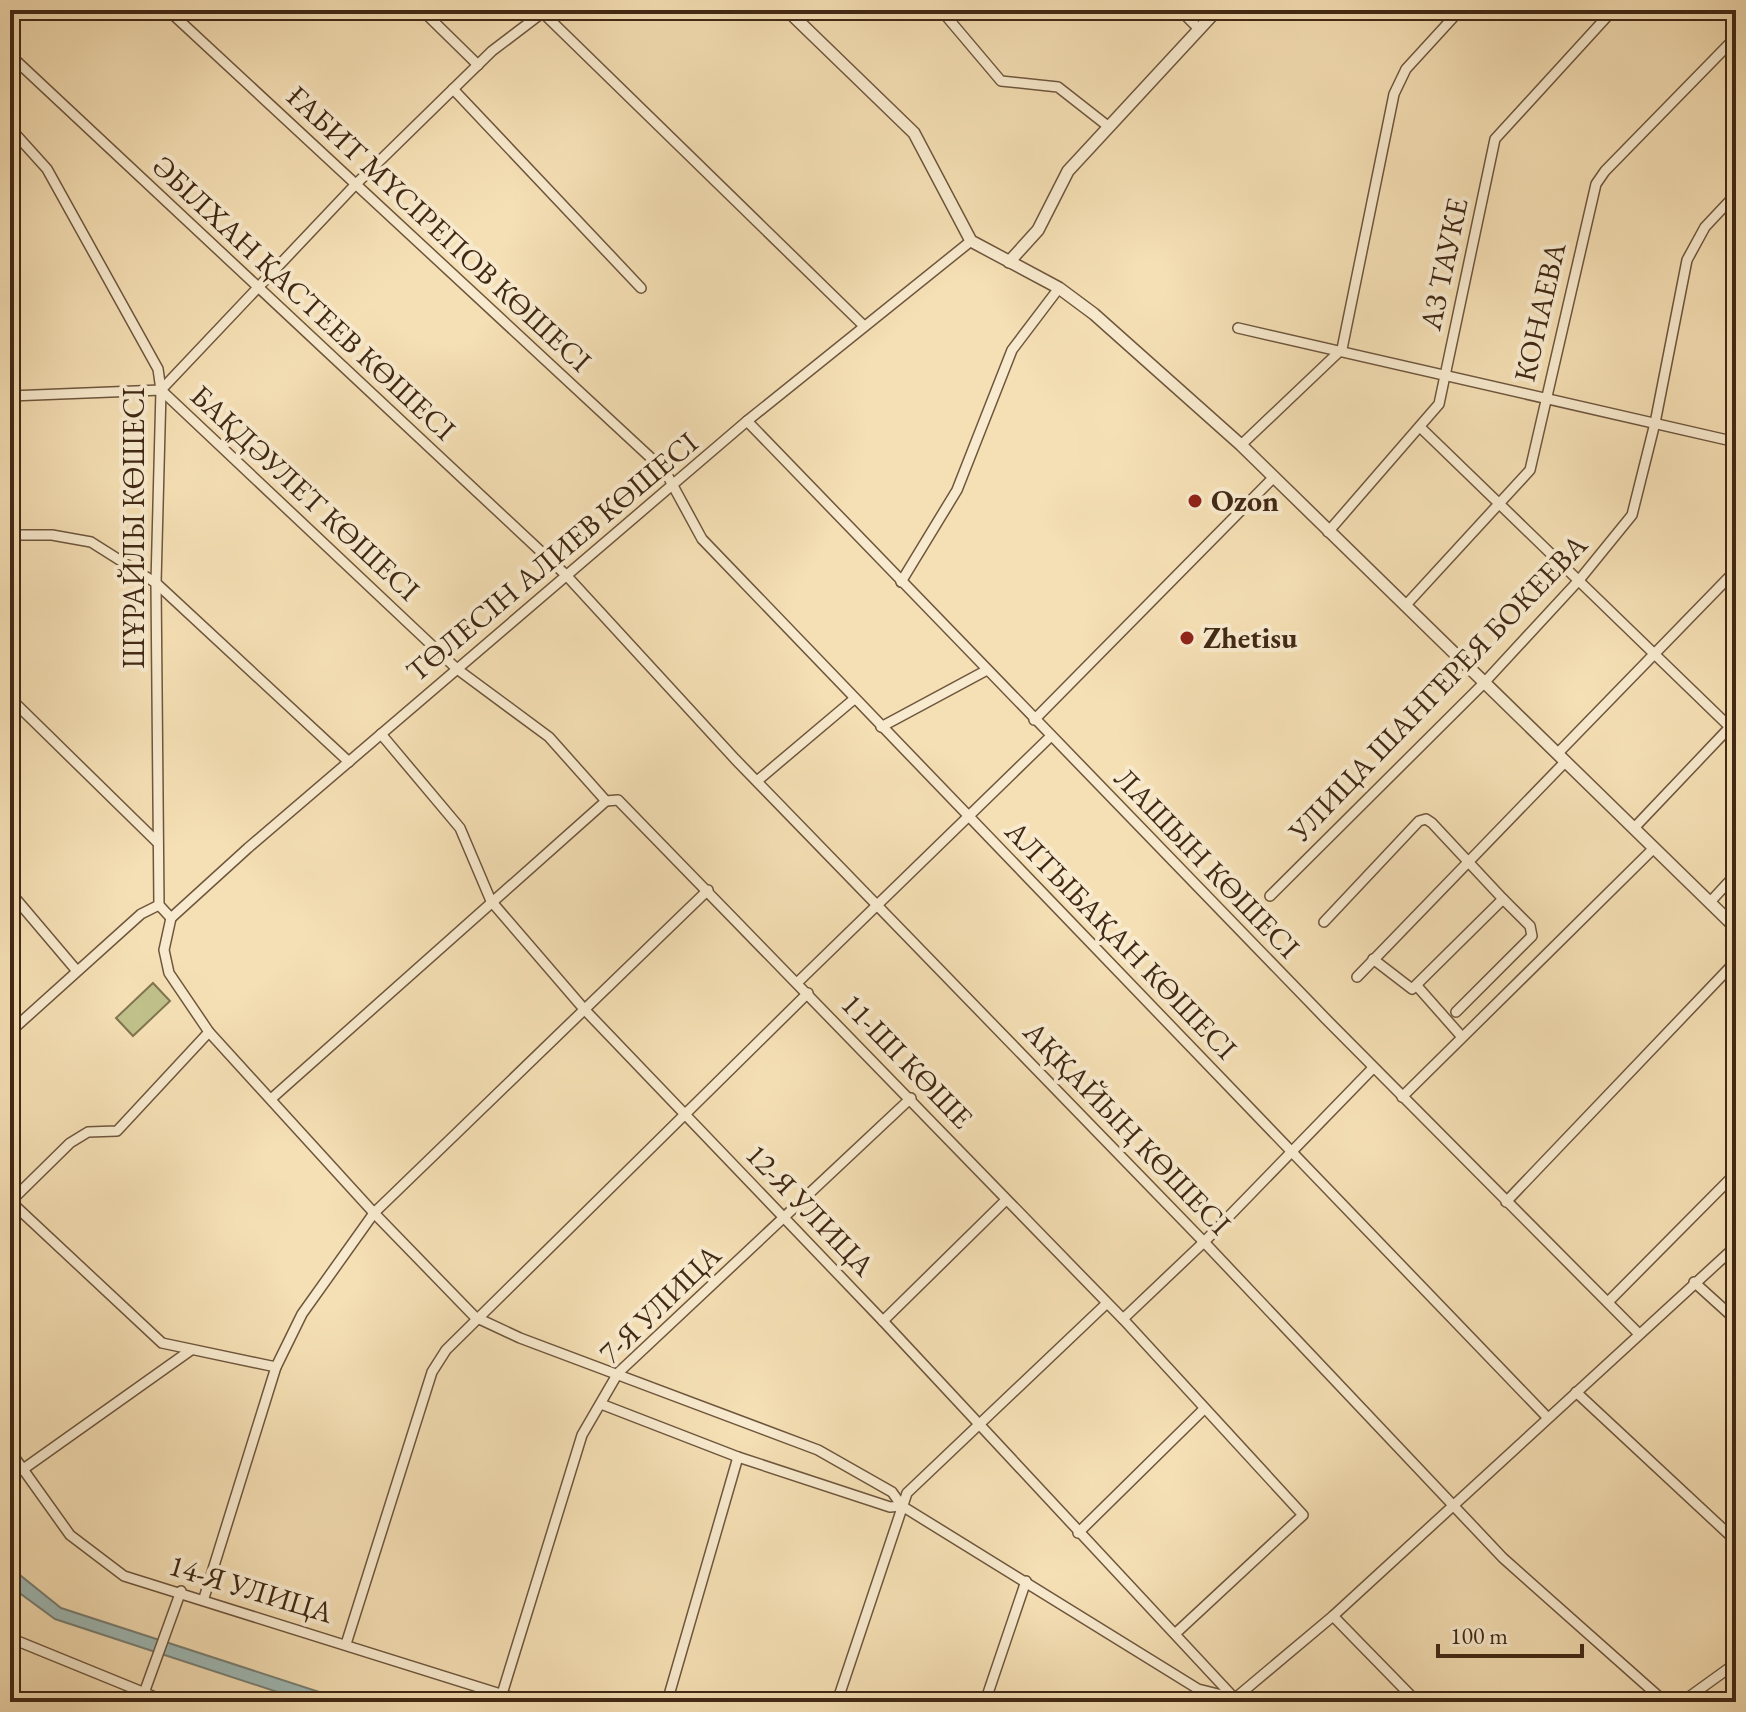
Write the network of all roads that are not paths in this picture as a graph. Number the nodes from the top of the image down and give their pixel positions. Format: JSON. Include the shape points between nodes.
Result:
{"nodes":[{"id":1,"x":168,"y":10,"type":"edge"},
{"id":2,"x":422,"y":10,"type":"edge"},
{"id":3,"x":787,"y":10,"type":"edge"},
{"id":4,"x":941,"y":10,"type":"edge"},
{"id":5,"x":1180,"y":10,"type":"edge"},
{"id":6,"x":1217,"y":10,"type":"edge"},
{"id":7,"x":1460,"y":10,"type":"edge"},
{"id":8,"x":1613,"y":10,"type":"edge"},
{"id":9,"x":544,"y":11,"type":"edge"},
{"id":10,"x":1199,"y":29,"type":"junction"},
{"id":11,"x":1736,"y":37,"type":"edge"},
{"id":12,"x":10,"y":55,"type":"edge"},
{"id":13,"x":478,"y":65,"type":"junction"},
{"id":14,"x":453,"y":89,"type":"junction"},
{"id":15,"x":1109,"y":127,"type":"junction"},
{"id":16,"x":10,"y":128,"type":"edge"},
{"id":17,"x":355,"y":185,"type":"junction"},
{"id":18,"x":1736,"y":194,"type":"edge"},
{"id":19,"x":971,"y":241,"type":"junction"},
{"id":20,"x":1009,"y":262,"type":"junction"},
{"id":21,"x":256,"y":287,"type":"junction"},
{"id":22,"x":641,"y":288,"type":"dead end"},
{"id":23,"x":1059,"y":288,"type":"junction"},
{"id":24,"x":863,"y":325,"type":"junction"},
{"id":25,"x":1238,"y":328,"type":"dead end"},
{"id":26,"x":1342,"y":349,"type":"junction"},
{"id":27,"x":1446,"y":374,"type":"junction"},
{"id":28,"x":161,"y":390,"type":"junction"},
{"id":29,"x":10,"y":396,"type":"edge"},
{"id":30,"x":1544,"y":397,"type":"junction"},
{"id":31,"x":747,"y":421,"type":"junction"},
{"id":32,"x":1655,"y":423,"type":"junction"},
{"id":33,"x":1421,"y":428,"type":"junction"},
{"id":34,"x":1736,"y":442,"type":"edge"},
{"id":35,"x":1241,"y":445,"type":"junction"},
{"id":36,"x":1272,"y":479,"type":"junction"},
{"id":37,"x":672,"y":487,"type":"junction"},
{"id":38,"x":1498,"y":503,"type":"junction"},
{"id":39,"x":1328,"y":532,"type":"junction"},
{"id":40,"x":10,"y":535,"type":"edge"},
{"id":41,"x":1736,"y":570,"type":"edge"},
{"id":42,"x":566,"y":575,"type":"junction"},
{"id":43,"x":1580,"y":579,"type":"junction"},
{"id":44,"x":901,"y":582,"type":"junction"},
{"id":45,"x":1732,"y":582,"type":"edge"},
{"id":46,"x":156,"y":583,"type":"junction"},
{"id":47,"x":1405,"y":606,"type":"junction"},
{"id":48,"x":1655,"y":654,"type":"junction"},
{"id":49,"x":457,"y":669,"type":"junction"},
{"id":50,"x":987,"y":670,"type":"junction"},
{"id":51,"x":1483,"y":684,"type":"junction"},
{"id":52,"x":10,"y":698,"type":"edge"},
{"id":53,"x":853,"y":700,"type":"junction"},
{"id":54,"x":1034,"y":720,"type":"junction"},
{"id":55,"x":881,"y":727,"type":"junction"},
{"id":56,"x":1733,"y":730,"type":"edge"},
{"id":57,"x":381,"y":734,"type":"junction"},
{"id":58,"x":1050,"y":737,"type":"junction"},
{"id":59,"x":1562,"y":757,"type":"junction"},
{"id":60,"x":349,"y":762,"type":"junction"},
{"id":61,"x":757,"y":781,"type":"junction"},
{"id":62,"x":606,"y":801,"type":"junction"},
{"id":63,"x":970,"y":818,"type":"junction"},
{"id":64,"x":1635,"y":827,"type":"junction"},
{"id":65,"x":158,"y":843,"type":"junction"},
{"id":66,"x":1654,"y":848,"type":"junction"},
{"id":67,"x":1468,"y":862,"type":"junction"},
{"id":68,"x":1736,"y":874,"type":"edge"},
{"id":69,"x":708,"y":890,"type":"junction"},
{"id":70,"x":10,"y":892,"type":"edge"},
{"id":71,"x":1270,"y":896,"type":"dead end"},
{"id":72,"x":1503,"y":899,"type":"junction"},
{"id":73,"x":491,"y":901,"type":"junction"},
{"id":74,"x":1711,"y":901,"type":"junction"},
{"id":75,"x":159,"y":905,"type":"junction"},
{"id":76,"x":878,"y":905,"type":"junction"},
{"id":77,"x":171,"y":918,"type":"junction"},
{"id":78,"x":1324,"y":922,"type":"dead end"},
{"id":79,"x":1736,"y":928,"type":"edge"},
{"id":80,"x":1373,"y":959,"type":"junction"},
{"id":81,"x":1736,"y":961,"type":"edge"},
{"id":82,"x":77,"y":971,"type":"junction"},
{"id":83,"x":1357,"y":977,"type":"dead end"},
{"id":84,"x":798,"y":982,"type":"junction"},
{"id":85,"x":1417,"y":986,"type":"junction"},
{"id":86,"x":808,"y":993,"type":"junction"},
{"id":87,"x":584,"y":1009,"type":"junction"},
{"id":88,"x":1456,"y":1012,"type":"dead end"},
{"id":89,"x":10,"y":1032,"type":"edge"},
{"id":90,"x":209,"y":1032,"type":"junction"},
{"id":91,"x":1462,"y":1037,"type":"junction"},
{"id":92,"x":1373,"y":1068,"type":"junction"},
{"id":93,"x":1402,"y":1097,"type":"junction"},
{"id":94,"x":911,"y":1098,"type":"junction"},
{"id":95,"x":271,"y":1099,"type":"junction"},
{"id":96,"x":684,"y":1112,"type":"junction"},
{"id":97,"x":1292,"y":1151,"type":"junction"},
{"id":98,"x":1736,"y":1173,"type":"edge"},
{"id":99,"x":1006,"y":1200,"type":"junction"},
{"id":100,"x":10,"y":1201,"type":"edge"},
{"id":101,"x":1506,"y":1202,"type":"junction"},
{"id":102,"x":374,"y":1213,"type":"junction"},
{"id":103,"x":784,"y":1218,"type":"junction"},
{"id":104,"x":1204,"y":1242,"type":"junction"},
{"id":105,"x":1736,"y":1246,"type":"edge"},
{"id":106,"x":1694,"y":1282,"type":"junction"},
{"id":107,"x":1608,"y":1302,"type":"junction"},
{"id":108,"x":1106,"y":1304,"type":"junction"},
{"id":109,"x":475,"y":1317,"type":"junction"},
{"id":110,"x":1123,"y":1319,"type":"junction"},
{"id":111,"x":1736,"y":1320,"type":"edge"},
{"id":112,"x":883,"y":1321,"type":"junction"},
{"id":113,"x":1639,"y":1334,"type":"junction"},
{"id":114,"x":191,"y":1350,"type":"junction"},
{"id":115,"x":276,"y":1367,"type":"junction"},
{"id":116,"x":618,"y":1373,"type":"junction"},
{"id":117,"x":1576,"y":1392,"type":"junction"},
{"id":118,"x":601,"y":1404,"type":"junction"},
{"id":119,"x":1204,"y":1409,"type":"junction"},
{"id":120,"x":1547,"y":1417,"type":"junction"},
{"id":121,"x":976,"y":1425,"type":"junction"},
{"id":122,"x":10,"y":1451,"type":"edge"},
{"id":123,"x":738,"y":1457,"type":"junction"},
{"id":124,"x":22,"y":1470,"type":"junction"},
{"id":125,"x":902,"y":1506,"type":"junction"},
{"id":126,"x":1453,"y":1506,"type":"junction"},
{"id":127,"x":1078,"y":1533,"type":"junction"},
{"id":128,"x":1736,"y":1541,"type":"edge"},
{"id":129,"x":1026,"y":1581,"type":"junction"},
{"id":130,"x":181,"y":1591,"type":"junction"},
{"id":131,"x":204,"y":1598,"type":"junction"},
{"id":132,"x":1333,"y":1616,"type":"junction"},
{"id":133,"x":1176,"y":1633,"type":"junction"},
{"id":134,"x":10,"y":1638,"type":"edge"},
{"id":135,"x":346,"y":1644,"type":"junction"},
{"id":136,"x":1736,"y":1663,"type":"edge"},
{"id":137,"x":144,"y":1693,"type":"junction"},
{"id":138,"x":502,"y":1694,"type":"junction"},
{"id":139,"x":1234,"y":1701,"type":"edge"},
{"id":140,"x":167,"y":1702,"type":"edge"},
{"id":141,"x":526,"y":1702,"type":"edge"},
{"id":142,"x":667,"y":1702,"type":"edge"},
{"id":143,"x":837,"y":1702,"type":"edge"},
{"id":144,"x":985,"y":1702,"type":"edge"},
{"id":145,"x":1417,"y":1702,"type":"edge"},
{"id":146,"x":1665,"y":1702,"type":"edge"},
{"id":147,"x":1682,"y":1702,"type":"edge"}],
"edges":[{"from":1,"to":17,"type":"street","name":"ҒАБИТ МҮСІРЕПОВ КӨШЕСI"},
{"from":2,"to":13,"type":"street"},
{"from":3,"to":19,"type":"street","via":[[909,128]]},
{"from":4,"to":15,"type":"street","via":[[1001,81],[1058,87]]},
{"from":5,"to":10,"type":"street"},
{"from":6,"to":10,"type":"street"},
{"from":7,"to":26,"type":"street","via":[[1406,69],[1394,94]]},
{"from":8,"to":27,"type":"street","name":"АЗ ТАУКЕ","via":[[1495,139]]},
{"from":9,"to":13,"type":"street"},
{"from":9,"to":24,"type":"street"},
{"from":10,"to":15,"type":"street"},
{"from":11,"to":30,"type":"street","name":"КОНАЕВА","via":[[1596,184]]},
{"from":12,"to":21,"type":"street","name":"ӘБІЛХАН ҚАСТЕЕВ КӨШЕСI"},
{"from":13,"to":14,"type":"street"},
{"from":14,"to":17,"type":"street"},
{"from":14,"to":22,"type":"street"},
{"from":15,"to":20,"type":"street","via":[[1068,171],[1038,230]]},
{"from":16,"to":28,"type":"street","name":"ШҰРАЙЛЫ КӨШЕСІ","via":[[47,169],[158,369]]},
{"from":17,"to":21,"type":"street"},
{"from":17,"to":37,"type":"street","name":"ҒАБИТ МҮСІРЕПОВ КӨШЕСI","via":[[665,471]]},
{"from":18,"to":32,"type":"street","name":"УЛИЦА ШАНГЕРЕЯ БОКЕЕВА","via":[[1700,234],[1687,260]]},
{"from":19,"to":20,"type":"street"},
{"from":19,"to":24,"type":"street","name":"ТӨЛЕСІН АЛИЕВ КӨШЕСІ"},
{"from":20,"to":23,"type":"street"},
{"from":21,"to":28,"type":"street"},
{"from":21,"to":42,"type":"street","name":"ӘБІЛХАН ҚАСТЕЕВ КӨШЕСI"},
{"from":23,"to":35,"type":"street"},
{"from":23,"to":44,"type":"street","via":[[1012,350],[957,490]]},
{"from":24,"to":31,"type":"street","name":"ТӨЛЕСІН АЛИЕВ КӨШЕСІ"},
{"from":25,"to":26,"type":"street"},
{"from":26,"to":27,"type":"street"},
{"from":26,"to":35,"type":"street"},
{"from":27,"to":30,"type":"street"},
{"from":27,"to":33,"type":"street","name":"АЗ ТАУКЕ","via":[[1439,404]]},
{"from":28,"to":29,"type":"street","name":"БАҚДӘУЛЕТ КӨШЕСI"},
{"from":28,"to":46,"type":"street","name":"ШҰРАЙЛЫ КӨШЕСІ"},
{"from":28,"to":49,"type":"street","name":"БАҚДӘУЛЕТ КӨШЕСI"},
{"from":30,"to":32,"type":"street"},
{"from":30,"to":38,"type":"street","name":"КОНАЕВА","via":[[1530,470]]},
{"from":31,"to":37,"type":"street","name":"ТӨЛЕСІН АЛИЕВ КӨШЕСІ"},
{"from":31,"to":44,"type":"street","name":"ЛАШЫН КӨШЕСІ"},
{"from":32,"to":34,"type":"street"},
{"from":32,"to":43,"type":"street","name":"УЛИЦА ШАНГЕРЕЯ БОКЕЕВА","via":[[1634,511]]},
{"from":33,"to":38,"type":"street"},
{"from":33,"to":39,"type":"street","name":"АЗ ТАУКЕ"},
{"from":35,"to":36,"type":"street"},
{"from":36,"to":39,"type":"street"},
{"from":36,"to":54,"type":"street"},
{"from":37,"to":42,"type":"street","name":"ТӨЛЕСІН АЛИЕВ КӨШЕСІ"},
{"from":37,"to":53,"type":"street","name":"АЛТЫБАҚАН КӨШЕСІ","via":[[702,539]]},
{"from":38,"to":43,"type":"street"},
{"from":38,"to":47,"type":"street","name":"КОНАЕВА"},
{"from":39,"to":47,"type":"street"},
{"from":40,"to":46,"type":"street","via":[[91,542]]},
{"from":41,"to":45,"type":"street"},
{"from":42,"to":49,"type":"street","name":"ТӨЛЕСІН АЛИЕВ КӨШЕСІ"},
{"from":42,"to":61,"type":"street","name":"АҚҚАЙЫҢ КӨШЕСІ"},
{"from":43,"to":48,"type":"street"},
{"from":43,"to":51,"type":"street","name":"УЛИЦА ШАНГЕРЕЯ БОКЕЕВА"},
{"from":44,"to":50,"type":"street","name":"ЛАШЫН КӨШЕСІ"},
{"from":45,"to":48,"type":"street"},
{"from":46,"to":60,"type":"street"},
{"from":46,"to":65,"type":"street","name":"ШҰРАЙЛЫ КӨШЕСІ"},
{"from":47,"to":51,"type":"street"},
{"from":48,"to":56,"type":"street"},
{"from":48,"to":59,"type":"street"},
{"from":49,"to":57,"type":"street","name":"ТӨЛЕСІН АЛИЕВ КӨШЕСІ"},
{"from":49,"to":62,"type":"street","name":"11-ШІ КӨШЕ","via":[[549,737]]},
{"from":50,"to":54,"type":"street","name":"ЛАШЫН КӨШЕСІ"},
{"from":50,"to":55,"type":"street"},
{"from":51,"to":59,"type":"street"},
{"from":51,"to":71,"type":"street","name":"УЛИЦА ШАНГЕРЕЯ БОКЕЕВА"},
{"from":52,"to":65,"type":"street"},
{"from":53,"to":55,"type":"street","name":"АЛТЫБАҚАН КӨШЕСІ"},
{"from":53,"to":61,"type":"street"},
{"from":54,"to":58,"type":"street","name":"ЛАШЫН КӨШЕСІ"},
{"from":55,"to":63,"type":"street","name":"АЛТЫБАҚАН КӨШЕСІ"},
{"from":56,"to":64,"type":"street"},
{"from":57,"to":60,"type":"street","name":"ТӨЛЕСІН АЛИЕВ КӨШЕСІ"},
{"from":57,"to":73,"type":"street","name":"12-Я УЛИЦА","via":[[460,828]]},
{"from":58,"to":63,"type":"street"},
{"from":58,"to":92,"type":"street","name":"ЛАШЫН КӨШЕСІ"},
{"from":59,"to":64,"type":"street"},
{"from":59,"to":67,"type":"street"},
{"from":60,"to":77,"type":"street","name":"ТӨЛЕСІН АЛИЕВ КӨШЕСІ"},
{"from":61,"to":76,"type":"street","name":"АҚҚАЙЫҢ КӨШЕСІ"},
{"from":62,"to":69,"type":"street","name":"11-ШІ КӨШЕ","via":[[618,800]]},
{"from":62,"to":73,"type":"street"},
{"from":63,"to":76,"type":"street"},
{"from":63,"to":97,"type":"street","name":"АЛТЫБАҚАН КӨШЕСІ"},
{"from":64,"to":66,"type":"street"},
{"from":65,"to":75,"type":"street","name":"ШҰРАЙЛЫ КӨШЕСІ"},
{"from":66,"to":74,"type":"street"},
{"from":66,"to":91,"type":"street"},
{"from":67,"to":72,"type":"street"},
{"from":67,"to":78,"type":"street","via":[[1432,823],[1419,821]]},
{"from":67,"to":80,"type":"street"},
{"from":68,"to":74,"type":"street"},
{"from":69,"to":84,"type":"street","name":"11-ШІ КӨШЕ"},
{"from":69,"to":87,"type":"street"},
{"from":70,"to":82,"type":"street"},
{"from":72,"to":85,"type":"street"},
{"from":72,"to":88,"type":"street","via":[[1530,926],[1532,936]]},
{"from":73,"to":87,"type":"street","name":"12-Я УЛИЦА"},
{"from":73,"to":95,"type":"street"},
{"from":74,"to":79,"type":"street"},
{"from":75,"to":77,"type":"street"},
{"from":75,"to":82,"type":"street","via":[[141,914]]},
{"from":76,"to":84,"type":"street"},
{"from":76,"to":104,"type":"street","name":"АҚҚАЙЫҢ КӨШЕСІ"},
{"from":77,"to":90,"type":"street","via":[[164,950],[169,973]]},
{"from":80,"to":83,"type":"street"},
{"from":80,"to":85,"type":"street","via":[[1407,989]]},
{"from":81,"to":101,"type":"street"},
{"from":82,"to":89,"type":"street"},
{"from":84,"to":86,"type":"street","name":"11-ШІ КӨШЕ"},
{"from":85,"to":91,"type":"street"},
{"from":86,"to":94,"type":"street","name":"11-ШІ КӨШЕ"},
{"from":86,"to":96,"type":"street"},
{"from":87,"to":96,"type":"street","name":"12-Я УЛИЦА"},
{"from":87,"to":102,"type":"street"},
{"from":90,"to":95,"type":"street"},
{"from":90,"to":100,"type":"street","via":[[117,1131],[88,1132],[70,1143]]},
{"from":91,"to":93,"type":"street"},
{"from":92,"to":93,"type":"street","name":"ЛАШЫН КӨШЕСІ"},
{"from":92,"to":97,"type":"street"},
{"from":93,"to":101,"type":"street","name":"ЛАШЫН КӨШЕСІ"},
{"from":94,"to":99,"type":"street","name":"11-ШІ КӨШЕ"},
{"from":94,"to":103,"type":"street","name":"7-Я УЛИЦА"},
{"from":95,"to":102,"type":"street"},
{"from":96,"to":103,"type":"street","name":"12-Я УЛИЦА"},
{"from":96,"to":109,"type":"street"},
{"from":97,"to":104,"type":"street"},
{"from":97,"to":120,"type":"street","name":"АЛТЫБАҚАН КӨШЕСІ"},
{"from":98,"to":107,"type":"street"},
{"from":99,"to":108,"type":"street","name":"11-ШІ КӨШЕ"},
{"from":99,"to":112,"type":"street"},
{"from":100,"to":114,"type":"street","via":[[162,1343]]},
{"from":101,"to":107,"type":"street","name":"ЛАШЫН КӨШЕСІ"},
{"from":102,"to":109,"type":"street"},
{"from":102,"to":115,"type":"street","via":[[302,1314]]},
{"from":103,"to":112,"type":"street","name":"12-Я УЛИЦА"},
{"from":103,"to":116,"type":"street","name":"7-Я УЛИЦА"},
{"from":104,"to":110,"type":"street"},
{"from":104,"to":126,"type":"street","name":"АҚҚАЙЫҢ КӨШЕСІ"},
{"from":105,"to":106,"type":"street"},
{"from":106,"to":111,"type":"street"},
{"from":106,"to":113,"type":"street"},
{"from":107,"to":113,"type":"street","name":"ЛАШЫН КӨШЕСІ"},
{"from":108,"to":110,"type":"street","name":"11-ШІ КӨШЕ"},
{"from":108,"to":121,"type":"street"},
{"from":109,"to":116,"type":"street"},
{"from":109,"to":135,"type":"street","via":[[432,1372]]},
{"from":110,"to":119,"type":"street","name":"11-ШІ КӨШЕ"},
{"from":112,"to":121,"type":"street","name":"12-Я УЛИЦА"},
{"from":113,"to":117,"type":"street"},
{"from":114,"to":115,"type":"street"},
{"from":114,"to":124,"type":"street"},
{"from":115,"to":131,"type":"street"},
{"from":116,"to":118,"type":"street","name":"7-Я УЛИЦА"},
{"from":116,"to":125,"type":"street","via":[[818,1450],[892,1492]]},
{"from":117,"to":120,"type":"street"},
{"from":117,"to":128,"type":"street"},
{"from":118,"to":123,"type":"street"},
{"from":118,"to":138,"type":"street","name":"7-Я УЛИЦА","via":[[582,1435]]},
{"from":119,"to":127,"type":"street"},
{"from":119,"to":133,"type":"street","name":"11-ШІ КӨШЕ","via":[[1303,1515]]},
{"from":120,"to":126,"type":"street"},
{"from":121,"to":125,"type":"street","via":[[907,1493]]},
{"from":121,"to":127,"type":"street","name":"12-Я УЛИЦА"},
{"from":122,"to":124,"type":"street","name":"14-Я УЛИЦА"},
{"from":123,"to":125,"type":"street","via":[[890,1507]]},
{"from":123,"to":142,"type":"street"},
{"from":124,"to":130,"type":"street","name":"14-Я УЛИЦА","via":[[70,1535],[124,1576]]},
{"from":125,"to":129,"type":"street"},
{"from":125,"to":143,"type":"street"},
{"from":126,"to":132,"type":"street"},
{"from":126,"to":146,"type":"street","name":"АҚҚАЙЫҢ КӨШЕСІ","via":[[1503,1558]]},
{"from":127,"to":133,"type":"street","name":"12-Я УЛИЦА"},
{"from":129,"to":139,"type":"street","via":[[1198,1689]]},
{"from":129,"to":144,"type":"street"},
{"from":130,"to":131,"type":"street","name":"14-Я УЛИЦА"},
{"from":130,"to":137,"type":"street"},
{"from":131,"to":135,"type":"street","name":"14-Я УЛИЦА"},
{"from":132,"to":139,"type":"street"},
{"from":132,"to":145,"type":"street"},
{"from":133,"to":139,"type":"street","name":"12-Я УЛИЦА"},
{"from":134,"to":137,"type":"street"},
{"from":135,"to":138,"type":"street","name":"14-Я УЛИЦА"},
{"from":136,"to":147,"type":"street"},
{"from":137,"to":140,"type":"street"},
{"from":138,"to":141,"type":"street","name":"14-Я УЛИЦА"}]}
